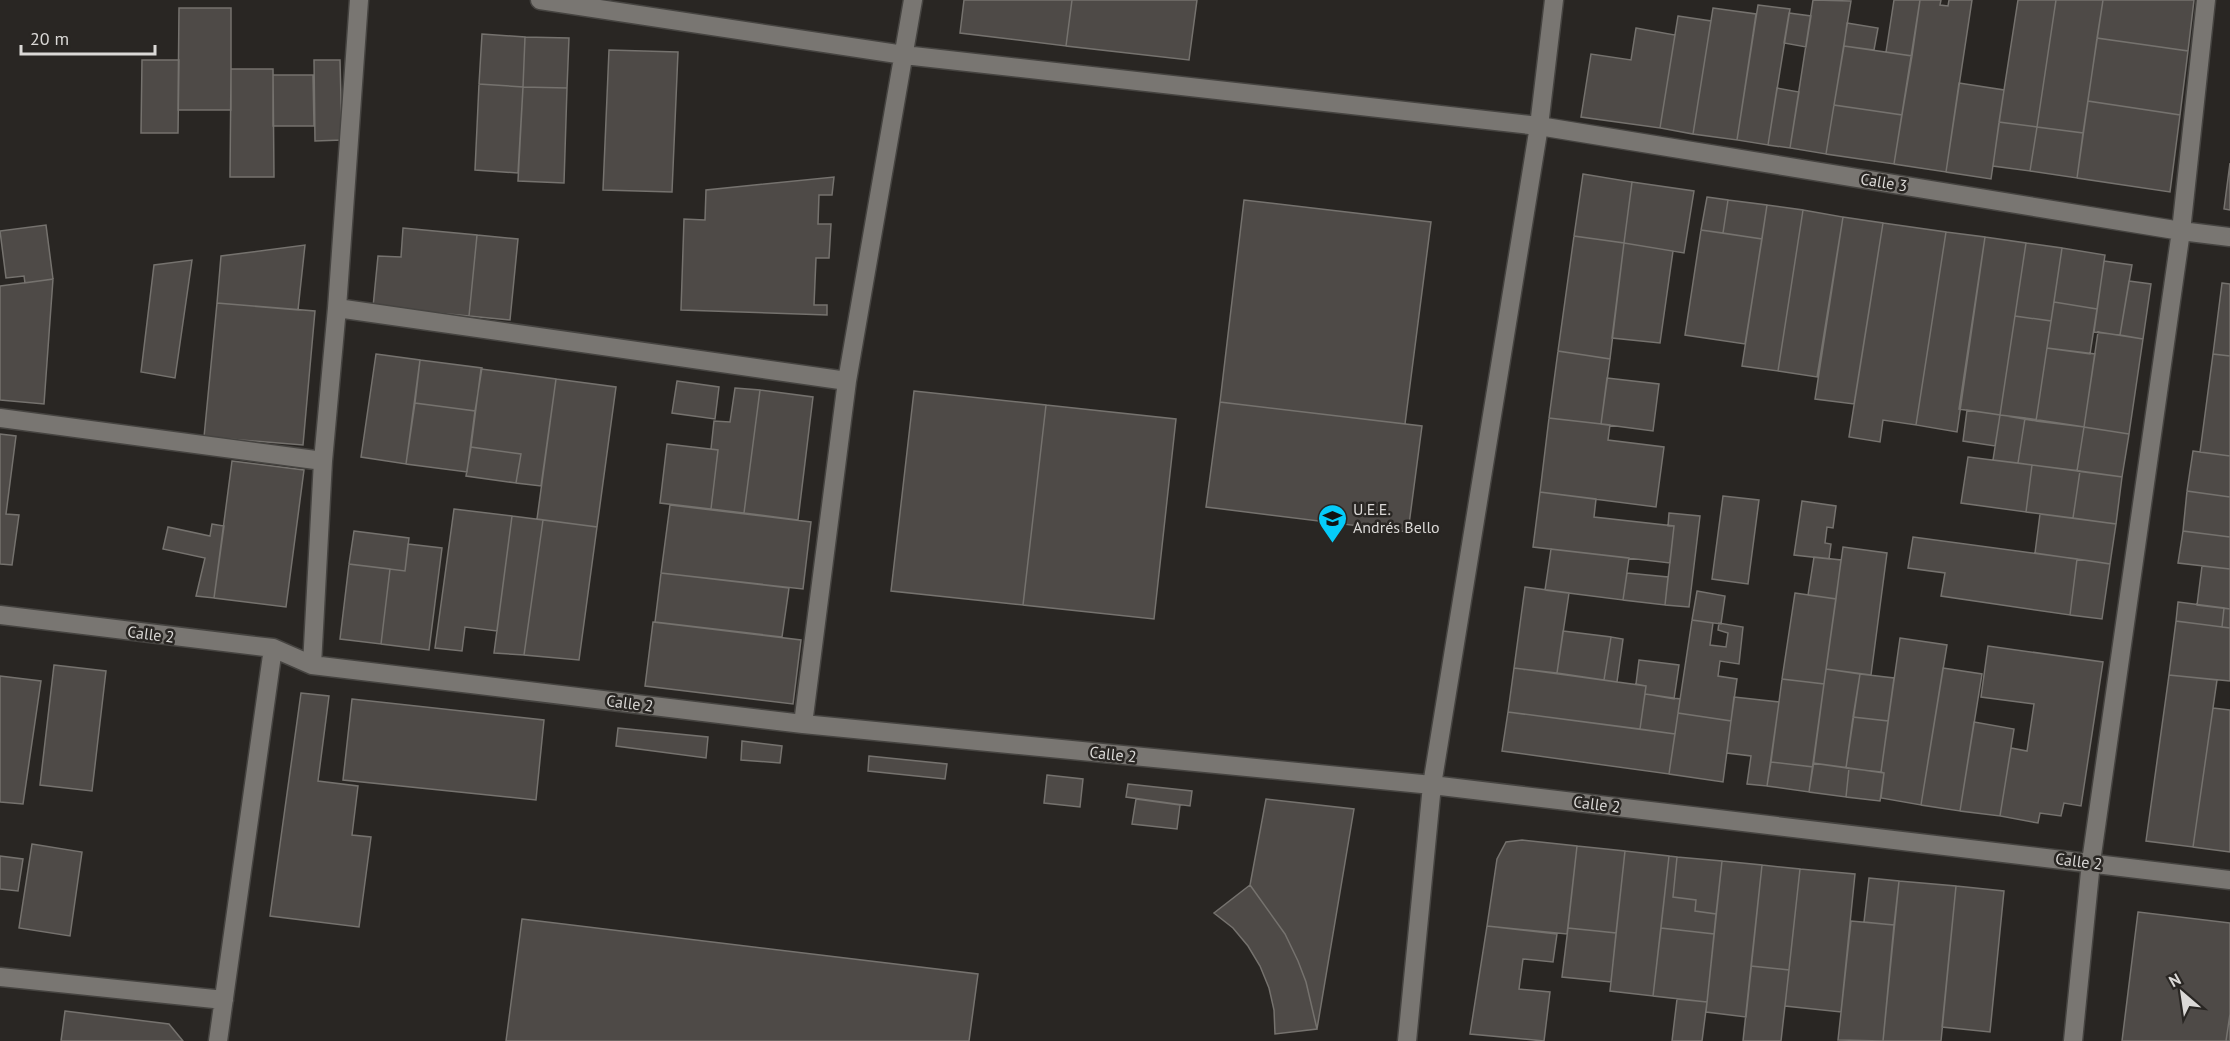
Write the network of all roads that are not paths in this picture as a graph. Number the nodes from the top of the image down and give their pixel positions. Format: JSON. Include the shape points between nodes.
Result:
{"nodes":[{"id":1,"x":359,"y":0,"type":"edge"},
{"id":2,"x":540,"y":0,"type":"edge"},
{"id":3,"x":913,"y":0,"type":"edge"},
{"id":4,"x":1554,"y":0,"type":"edge"},
{"id":5,"x":2206,"y":0,"type":"edge"},
{"id":6,"x":904,"y":55,"type":"junction"},
{"id":7,"x":1539,"y":126,"type":"junction"},
{"id":8,"x":2181,"y":231,"type":"junction"},
{"id":9,"x":2230,"y":237,"type":"edge"},
{"id":10,"x":337,"y":308,"type":"junction"},
{"id":11,"x":847,"y":381,"type":"junction"},
{"id":12,"x":0,"y":418,"type":"edge"},
{"id":13,"x":323,"y":461,"type":"junction"},
{"id":14,"x":0,"y":615,"type":"edge"},
{"id":15,"x":273,"y":648,"type":"junction"},
{"id":16,"x":312,"y":665,"type":"junction"},
{"id":17,"x":803,"y":724,"type":"junction"},
{"id":18,"x":1432,"y":785,"type":"junction"},
{"id":19,"x":2091,"y":862,"type":"junction"},
{"id":20,"x":2230,"y":880,"type":"edge"},
{"id":21,"x":0,"y":977,"type":"edge"},
{"id":22,"x":224,"y":1000,"type":"junction"},
{"id":23,"x":218,"y":1041,"type":"edge"},
{"id":24,"x":1407,"y":1041,"type":"edge"},
{"id":25,"x":2073,"y":1041,"type":"edge"}],
"edges":[{"from":1,"to":10,"type":"street"},
{"from":2,"to":6,"type":"street","name":"Calle 3"},
{"from":3,"to":6,"type":"street"},
{"from":4,"to":7,"type":"street"},
{"from":5,"to":8,"type":"street"},
{"from":6,"to":7,"type":"street","name":"Calle 3"},
{"from":6,"to":11,"type":"street"},
{"from":7,"to":8,"type":"street","name":"Calle 3"},
{"from":7,"to":18,"type":"street"},
{"from":8,"to":9,"type":"street","name":"Calle 3"},
{"from":8,"to":19,"type":"street"},
{"from":10,"to":11,"type":"street"},
{"from":10,"to":13,"type":"street"},
{"from":11,"to":17,"type":"street"},
{"from":12,"to":13,"type":"street"},
{"from":13,"to":16,"type":"street"},
{"from":14,"to":15,"type":"street","name":"Calle 2"},
{"from":15,"to":16,"type":"street","name":"Calle 2"},
{"from":15,"to":22,"type":"street"},
{"from":16,"to":17,"type":"street","name":"Calle 2"},
{"from":17,"to":18,"type":"street","name":"Calle 2"},
{"from":18,"to":19,"type":"street","name":"Calle 2"},
{"from":18,"to":24,"type":"street"},
{"from":19,"to":20,"type":"street","name":"Calle 2"},
{"from":19,"to":25,"type":"street"},
{"from":21,"to":22,"type":"street"},
{"from":22,"to":23,"type":"street"}]}
